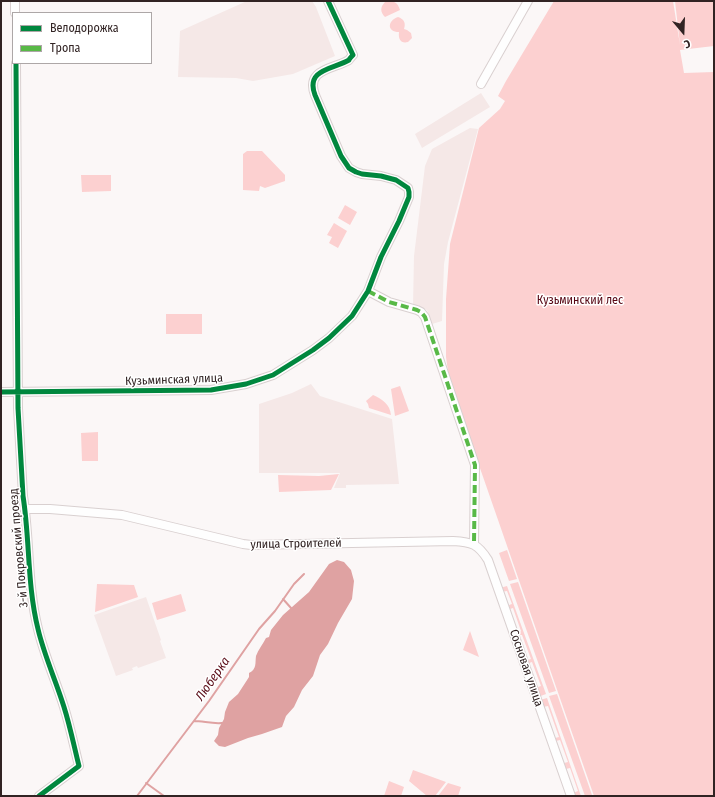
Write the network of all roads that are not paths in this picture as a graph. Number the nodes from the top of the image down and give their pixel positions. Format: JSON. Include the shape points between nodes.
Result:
{"nodes":[{"id":1,"x":15,"y":1,"type":"edge"},
{"id":2,"x":328,"y":1,"type":"edge"},
{"id":3,"x":528,"y":1,"type":"edge"},
{"id":4,"x":15,"y":12,"type":"edge"},
{"id":5,"x":16,"y":64,"type":"edge"},
{"id":6,"x":481,"y":84,"type":"dead end"},
{"id":7,"x":368,"y":291,"type":"junction"},
{"id":8,"x":1,"y":392,"type":"edge"},
{"id":9,"x":18,"y":392,"type":"junction"},
{"id":10,"x":25,"y":509,"type":"junction"},
{"id":11,"x":474,"y":544,"type":"junction"},
{"id":12,"x":38,"y":796,"type":"edge"},
{"id":13,"x":571,"y":796,"type":"edge"}],
"edges":[{"from":1,"to":4,"type":"street"},
{"from":2,"to":7,"type":"street","name":"Кузьминская улица","via":[[353,55],[320,73],[314,80],[313,92],[341,156],[349,168],[362,174],[396,180],[408,188],[409,192]]},
{"from":3,"to":6,"type":"street"},
{"from":5,"to":9,"type":"street","name":"3-й Покровский проезд"},
{"from":7,"to":9,"type":"street","name":"Кузьминская улица","via":[[352,316],[329,338],[273,374],[246,384],[211,390]]},
{"from":7,"to":11,"type":"street","via":[[388,302],[417,310],[425,317],[475,465]]},
{"from":8,"to":9,"type":"street","name":"Кузьминская улица"},
{"from":9,"to":10,"type":"street","name":"3-й Покровский проезд"},
{"from":10,"to":11,"type":"street","name":"улица Строителей","via":[[122,515],[243,544],[453,541]]},
{"from":10,"to":12,"type":"street","name":"3-й Покровский проезд","via":[[32,594],[38,629],[64,707],[79,766]]},
{"from":11,"to":13,"type":"street","name":"Сосновая улица","via":[[488,560]]}]}
